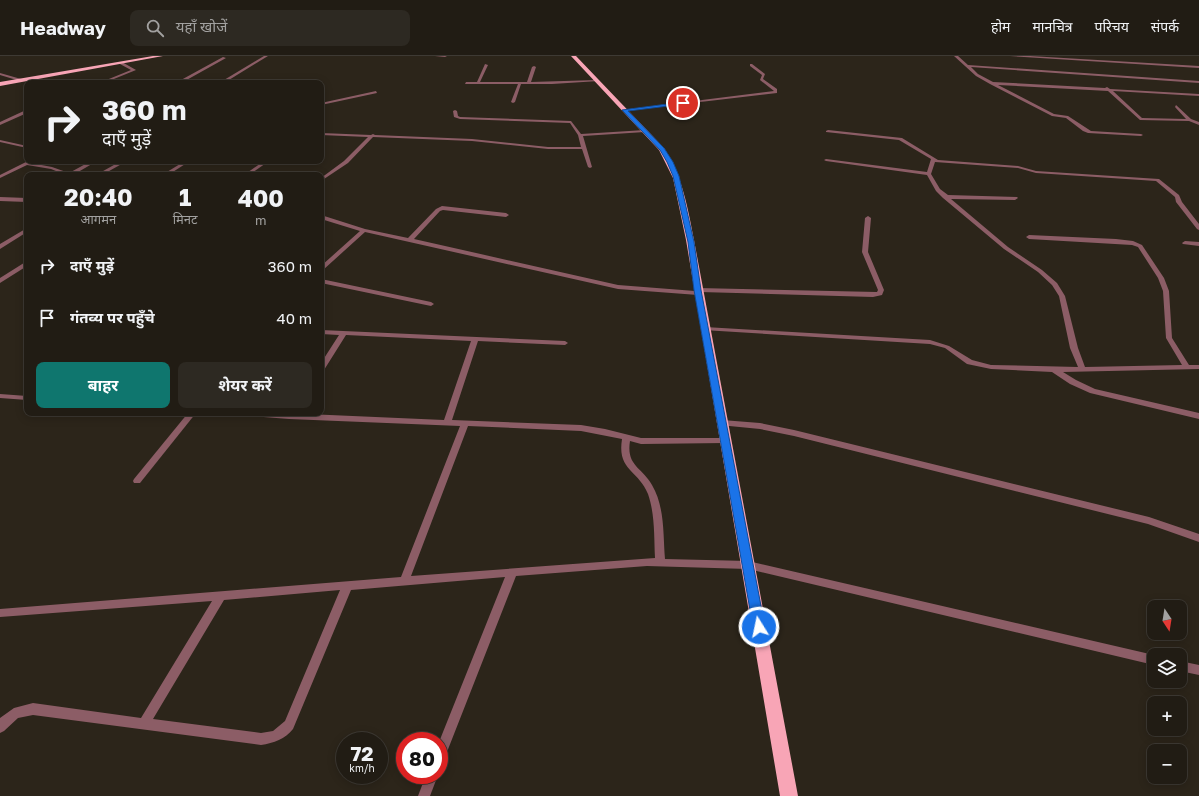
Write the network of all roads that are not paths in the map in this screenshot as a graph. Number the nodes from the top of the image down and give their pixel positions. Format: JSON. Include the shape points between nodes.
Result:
{"nodes":[{"id":1,"x":161,"y":56,"type":"edge"},
{"id":2,"x":266,"y":56,"type":"edge"},
{"id":3,"x":437,"y":56,"type":"edge"},
{"id":4,"x":445,"y":56,"type":"edge"},
{"id":5,"x":573,"y":56,"type":"edge"},
{"id":6,"x":956,"y":56,"type":"edge"},
{"id":7,"x":1012,"y":56,"type":"edge"},
{"id":8,"x":151,"y":57,"type":"edge"},
{"id":9,"x":224,"y":58,"type":"dead end"},
{"id":10,"x":1030,"y":58,"type":"junction"},
{"id":11,"x":121,"y":63,"type":"junction"},
{"id":12,"x":486,"y":65,"type":"dead end"},
{"id":13,"x":751,"y":66,"type":"dead end"},
{"id":14,"x":966,"y":66,"type":"junction"},
{"id":15,"x":534,"y":67,"type":"dead end"},
{"id":16,"x":1199,"y":67,"type":"edge"},
{"id":17,"x":1038,"y":71,"type":"junction"},
{"id":18,"x":0,"y":74,"type":"edge"},
{"id":19,"x":20,"y":80,"type":"junction"},
{"id":20,"x":109,"y":80,"type":"edge"},
{"id":21,"x":184,"y":80,"type":"edge"},
{"id":22,"x":226,"y":80,"type":"edge"},
{"id":23,"x":597,"y":81,"type":"junction"},
{"id":24,"x":1199,"y":82,"type":"edge"},
{"id":25,"x":466,"y":83,"type":"dead end"},
{"id":26,"x":478,"y":83,"type":"junction"},
{"id":27,"x":520,"y":83,"type":"junction"},
{"id":28,"x":529,"y":83,"type":"junction"},
{"id":29,"x":991,"y":83,"type":"junction"},
{"id":30,"x":0,"y":84,"type":"edge"},
{"id":31,"x":1107,"y":88,"type":"junction"},
{"id":32,"x":376,"y":92,"type":"dead end"},
{"id":33,"x":1199,"y":95,"type":"edge"},
{"id":34,"x":513,"y":102,"type":"dead end"},
{"id":35,"x":324,"y":103,"type":"edge"},
{"id":36,"x":1176,"y":106,"type":"dead end"},
{"id":37,"x":624,"y":110,"type":"junction"},
{"id":38,"x":455,"y":111,"type":"dead end"},
{"id":39,"x":24,"y":112,"type":"edge"},
{"id":40,"x":1190,"y":120,"type":"junction"},
{"id":41,"x":0,"y":124,"type":"edge"},
{"id":42,"x":1199,"y":124,"type":"edge"},
{"id":43,"x":645,"y":131,"type":"junction"},
{"id":44,"x":828,"y":131,"type":"dead end"},
{"id":45,"x":324,"y":134,"type":"edge"},
{"id":46,"x":580,"y":135,"type":"junction"},
{"id":47,"x":1141,"y":135,"type":"dead end"},
{"id":48,"x":373,"y":136,"type":"junction"},
{"id":49,"x":0,"y":141,"type":"edge"},
{"id":50,"x":24,"y":146,"type":"edge"},
{"id":51,"x":584,"y":148,"type":"junction"},
{"id":52,"x":826,"y":160,"type":"dead end"},
{"id":53,"x":932,"y":160,"type":"junction"},
{"id":54,"x":27,"y":164,"type":"joint"},
{"id":55,"x":89,"y":164,"type":"edge"},
{"id":56,"x":119,"y":164,"type":"edge"},
{"id":57,"x":183,"y":164,"type":"edge"},
{"id":58,"x":262,"y":164,"type":"edge"},
{"id":59,"x":590,"y":167,"type":"dead end"},
{"id":60,"x":62,"y":172,"type":"edge"},
{"id":61,"x":75,"y":172,"type":"edge"},
{"id":62,"x":104,"y":172,"type":"edge"},
{"id":63,"x":169,"y":172,"type":"edge"},
{"id":64,"x":250,"y":172,"type":"edge"},
{"id":65,"x":930,"y":174,"type":"junction"},
{"id":66,"x":0,"y":177,"type":"edge"},
{"id":67,"x":324,"y":178,"type":"edge"},
{"id":68,"x":945,"y":197,"type":"junction"},
{"id":69,"x":1015,"y":198,"type":"dead end"},
{"id":70,"x":1,"y":200,"type":"edge"},
{"id":71,"x":24,"y":200,"type":"edge"},
{"id":72,"x":506,"y":215,"type":"dead end"},
{"id":73,"x":324,"y":218,"type":"edge"},
{"id":74,"x":868,"y":218,"type":"dead end"},
{"id":75,"x":1199,"y":228,"type":"edge"},
{"id":76,"x":364,"y":230,"type":"junction"},
{"id":77,"x":24,"y":232,"type":"edge"},
{"id":78,"x":1029,"y":237,"type":"dead end"},
{"id":79,"x":410,"y":240,"type":"junction"},
{"id":80,"x":1185,"y":243,"type":"dead end"},
{"id":81,"x":1199,"y":244,"type":"edge"},
{"id":82,"x":0,"y":247,"type":"edge"},
{"id":83,"x":24,"y":265,"type":"edge"},
{"id":84,"x":324,"y":266,"type":"edge"},
{"id":85,"x":0,"y":281,"type":"edge"},
{"id":86,"x":324,"y":282,"type":"edge"},
{"id":87,"x":698,"y":292,"type":"junction"},
{"id":88,"x":431,"y":304,"type":"dead end"},
{"id":89,"x":705,"y":329,"type":"junction"},
{"id":90,"x":324,"y":332,"type":"edge"},
{"id":91,"x":344,"y":333,"type":"junction"},
{"id":92,"x":475,"y":339,"type":"junction"},
{"id":93,"x":565,"y":343,"type":"dead end"},
{"id":94,"x":324,"y":363,"type":"edge"},
{"id":95,"x":1187,"y":367,"type":"junction"},
{"id":96,"x":1199,"y":367,"type":"edge"},
{"id":97,"x":1082,"y":369,"type":"junction"},
{"id":98,"x":1053,"y":370,"type":"junction"},
{"id":99,"x":0,"y":396,"type":"edge"},
{"id":100,"x":9,"y":397,"type":"junction"},
{"id":101,"x":24,"y":398,"type":"edge"},
{"id":102,"x":0,"y":404,"type":"edge"},
{"id":103,"x":190,"y":416,"type":"edge"},
{"id":104,"x":324,"y":416,"type":"edge"},
{"id":105,"x":1199,"y":416,"type":"edge"},
{"id":106,"x":447,"y":423,"type":"junction"},
{"id":107,"x":465,"y":423,"type":"junction"},
{"id":108,"x":722,"y":423,"type":"junction"},
{"id":109,"x":626,"y":437,"type":"junction"},
{"id":110,"x":725,"y":440,"type":"junction"},
{"id":111,"x":137,"y":482,"type":"dead end"},
{"id":112,"x":1199,"y":538,"type":"edge"},
{"id":113,"x":660,"y":563,"type":"junction"},
{"id":114,"x":748,"y":565,"type":"junction"},
{"id":115,"x":512,"y":574,"type":"junction"},
{"id":116,"x":404,"y":582,"type":"junction"},
{"id":117,"x":347,"y":586,"type":"junction"},
{"id":118,"x":221,"y":595,"type":"junction"},
{"id":119,"x":0,"y":613,"type":"edge"},
{"id":120,"x":1147,"y":658,"type":"edge"},
{"id":121,"x":1187,"y":667,"type":"edge"},
{"id":122,"x":1199,"y":670,"type":"edge"},
{"id":123,"x":144,"y":724,"type":"junction"},
{"id":124,"x":0,"y":728,"type":"edge"},
{"id":125,"x":448,"y":734,"type":"edge"},
{"id":126,"x":429,"y":784,"type":"edge"},
{"id":127,"x":424,"y":796,"type":"edge"},
{"id":128,"x":789,"y":796,"type":"edge"}],
"edges":[{"from":1,"to":8,"type":"highway"},
{"from":2,"to":22,"type":"street"},
{"from":3,"to":4,"type":"street"},
{"from":5,"to":23,"type":"highway"},
{"from":6,"to":14,"type":"street"},
{"from":7,"to":10,"type":"street"},
{"from":8,"to":11,"type":"highway"},
{"from":9,"to":21,"type":"street"},
{"from":10,"to":16,"type":"street"},
{"from":10,"to":17,"type":"street"},
{"from":11,"to":19,"type":"highway"},
{"from":11,"to":20,"type":"street","via":[[134,70]]},
{"from":12,"to":26,"type":"street"},
{"from":13,"to":37,"type":"street","via":[[764,75],[761,79],[776,92]]},
{"from":14,"to":17,"type":"street"},
{"from":14,"to":29,"type":"street"},
{"from":15,"to":28,"type":"street"},
{"from":17,"to":24,"type":"street"},
{"from":18,"to":19,"type":"street"},
{"from":19,"to":30,"type":"highway"},
{"from":23,"to":28,"type":"street"},
{"from":23,"to":37,"type":"highway"},
{"from":25,"to":26,"type":"street"},
{"from":26,"to":27,"type":"street"},
{"from":27,"to":28,"type":"street"},
{"from":27,"to":34,"type":"street"},
{"from":29,"to":31,"type":"street"},
{"from":29,"to":47,"type":"street","via":[[1054,115],[1068,117],[1086,131]]},
{"from":31,"to":33,"type":"street"},
{"from":31,"to":40,"type":"street","via":[[1141,119]]},
{"from":32,"to":35,"type":"street"},
{"from":36,"to":40,"type":"street"},
{"from":37,"to":43,"type":"highway"},
{"from":38,"to":46,"type":"street","via":[[456,117],[460,118],[571,122]]},
{"from":39,"to":41,"type":"street"},
{"from":40,"to":42,"type":"street"},
{"from":43,"to":46,"type":"street"},
{"from":43,"to":87,"type":"highway","via":[[662,149],[676,176],[691,242]]},
{"from":44,"to":53,"type":"street","via":[[900,139]]},
{"from":45,"to":48,"type":"street"},
{"from":46,"to":51,"type":"street"},
{"from":48,"to":51,"type":"street","via":[[472,140],[548,148]]},
{"from":48,"to":67,"type":"street","via":[[346,162]]},
{"from":49,"to":50,"type":"street"},
{"from":51,"to":59,"type":"street"},
{"from":52,"to":65,"type":"street"},
{"from":53,"to":65,"type":"street"},
{"from":53,"to":75,"type":"street","via":[[1020,168],[1036,172],[1157,180],[1177,196],[1178,202]]},
{"from":54,"to":60,"type":"street"},
{"from":54,"to":66,"type":"street"},
{"from":55,"to":61,"type":"street"},
{"from":56,"to":62,"type":"street"},
{"from":57,"to":63,"type":"street"},
{"from":58,"to":64,"type":"street"},
{"from":65,"to":68,"type":"street","via":[[936,188]]},
{"from":68,"to":69,"type":"street"},
{"from":68,"to":97,"type":"street","via":[[1006,248],[1055,284],[1062,296],[1074,348]]},
{"from":70,"to":71,"type":"street"},
{"from":72,"to":79,"type":"street","via":[[442,208]]},
{"from":73,"to":76,"type":"street"},
{"from":74,"to":87,"type":"street","via":[[865,252],[881,290],[880,294]]},
{"from":76,"to":79,"type":"street"},
{"from":76,"to":84,"type":"street"},
{"from":77,"to":82,"type":"street"},
{"from":78,"to":95,"type":"street","via":[[1116,241],[1140,246],[1161,278],[1166,291],[1169,338]]},
{"from":79,"to":87,"type":"street","via":[[618,287]]},
{"from":80,"to":81,"type":"street"},
{"from":83,"to":85,"type":"street"},
{"from":86,"to":88,"type":"street"},
{"from":87,"to":89,"type":"highway"},
{"from":89,"to":98,"type":"street","via":[[930,342],[942,345],[962,359],[978,365]]},
{"from":89,"to":108,"type":"highway"},
{"from":90,"to":91,"type":"street"},
{"from":91,"to":92,"type":"street"},
{"from":91,"to":94,"type":"street"},
{"from":92,"to":93,"type":"street"},
{"from":92,"to":106,"type":"street"},
{"from":95,"to":96,"type":"street"},
{"from":95,"to":97,"type":"street"},
{"from":97,"to":98,"type":"street"},
{"from":98,"to":105,"type":"street","via":[[1093,391]]},
{"from":99,"to":100,"type":"street"},
{"from":100,"to":101,"type":"street"},
{"from":100,"to":102,"type":"street"},
{"from":103,"to":111,"type":"street"},
{"from":104,"to":106,"type":"street"},
{"from":106,"to":107,"type":"street"},
{"from":107,"to":109,"type":"street","via":[[581,428]]},
{"from":107,"to":116,"type":"street"},
{"from":108,"to":110,"type":"highway"},
{"from":108,"to":112,"type":"street","via":[[760,426],[827,440],[1149,521]]},
{"from":109,"to":110,"type":"street","via":[[650,441]]},
{"from":109,"to":113,"type":"street","via":[[624,457],[647,484],[654,499]]},
{"from":110,"to":114,"type":"highway"},
{"from":113,"to":114,"type":"street"},
{"from":113,"to":115,"type":"street"},
{"from":114,"to":120,"type":"street"},
{"from":114,"to":128,"type":"highway"},
{"from":115,"to":116,"type":"street"},
{"from":115,"to":125,"type":"street"},
{"from":116,"to":117,"type":"street"},
{"from":117,"to":118,"type":"street"},
{"from":117,"to":123,"type":"street","via":[[289,725],[283,733],[270,739],[261,739]]},
{"from":118,"to":119,"type":"street"},
{"from":118,"to":123,"type":"street"},
{"from":121,"to":122,"type":"street"},
{"from":123,"to":124,"type":"street","via":[[33,709],[14,714]]},
{"from":126,"to":127,"type":"street"}]}
